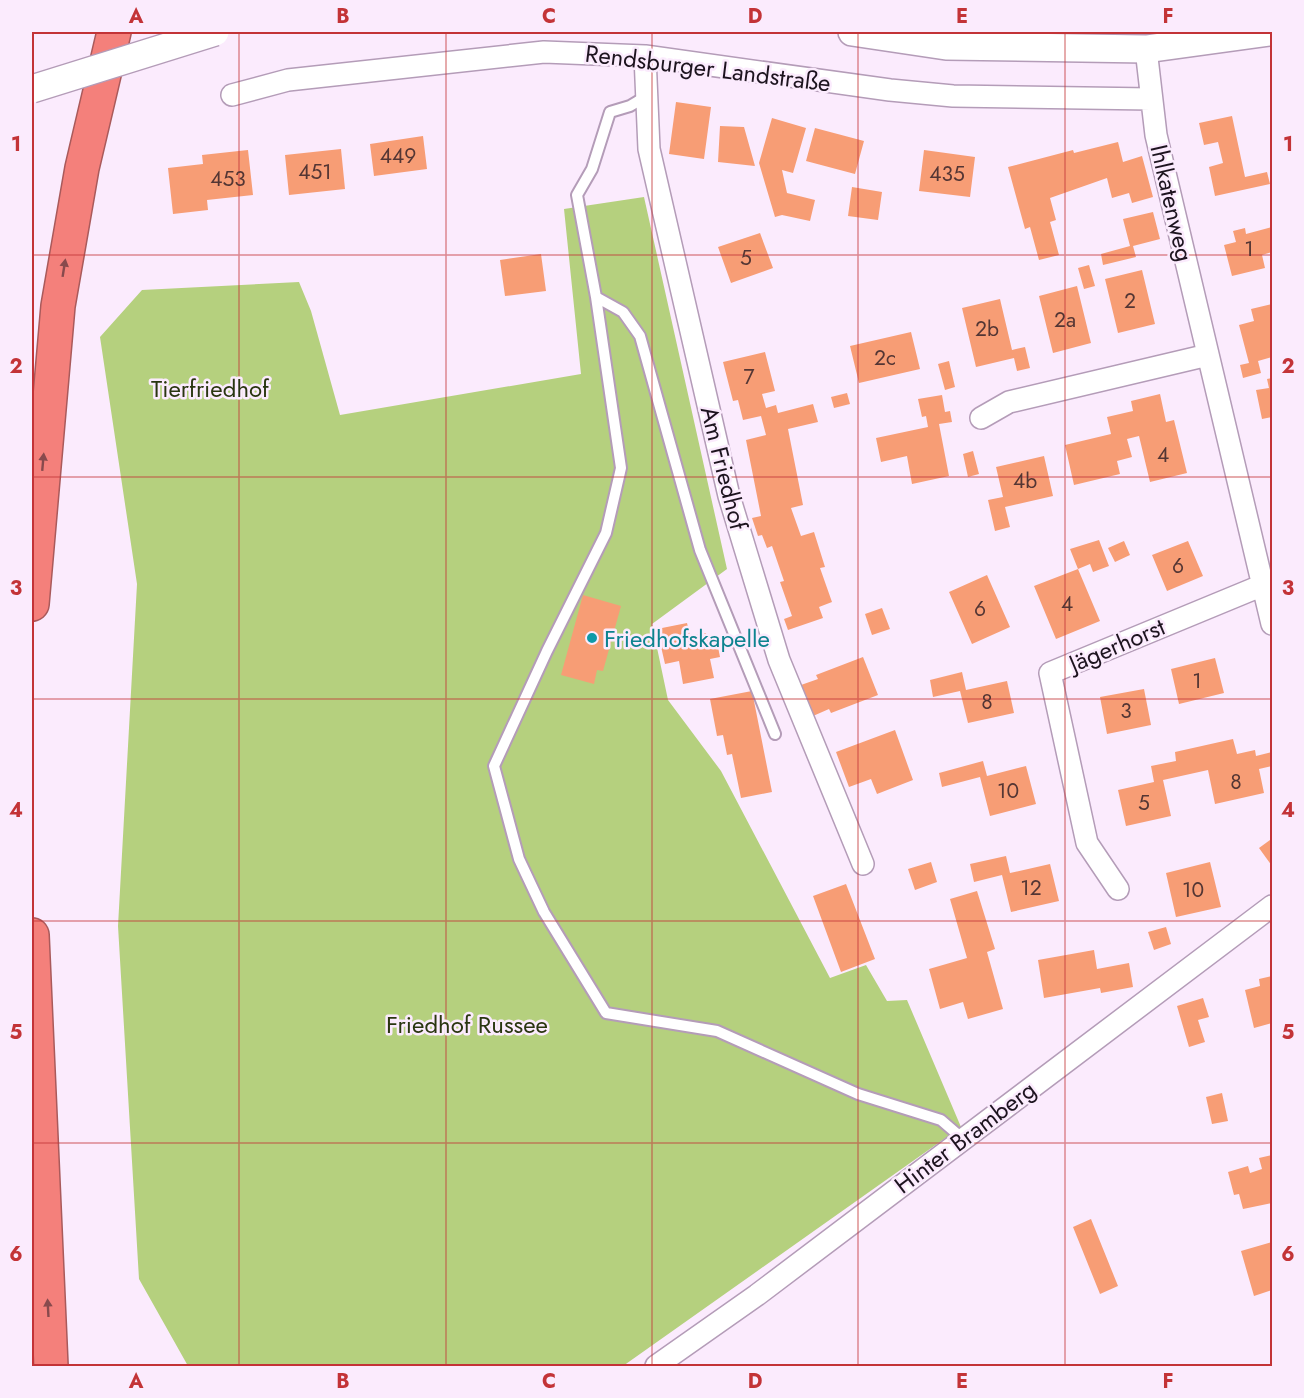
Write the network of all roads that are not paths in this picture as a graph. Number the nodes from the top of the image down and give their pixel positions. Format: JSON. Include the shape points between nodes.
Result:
{"nodes":[{"id":1,"x":114,"y":32,"type":"edge"},
{"id":2,"x":216,"y":32,"type":"edge"},
{"id":3,"x":852,"y":32,"type":"edge"},
{"id":4,"x":1257,"y":33,"type":"edge"},
{"id":5,"x":1146,"y":48,"type":"junction"},
{"id":6,"x":645,"y":56,"type":"junction"},
{"id":7,"x":32,"y":89,"type":"edge"},
{"id":8,"x":232,"y":95,"type":"dead end"},
{"id":9,"x":645,"y":97,"type":"junction"},
{"id":10,"x":1151,"y":99,"type":"junction"},
{"id":11,"x":596,"y":297,"type":"junction"},
{"id":12,"x":1208,"y":355,"type":"junction"},
{"id":13,"x":981,"y":418,"type":"dead end"},
{"id":14,"x":1263,"y":585,"type":"junction"},
{"id":15,"x":32,"y":604,"type":"edge"},
{"id":16,"x":1272,"y":624,"type":"edge"},
{"id":17,"x":775,"y":734,"type":"dead end"},
{"id":18,"x":863,"y":864,"type":"dead end"},
{"id":19,"x":1118,"y":889,"type":"dead end"},
{"id":20,"x":1272,"y":906,"type":"edge"},
{"id":21,"x":32,"y":935,"type":"edge"},
{"id":22,"x":963,"y":1139,"type":"junction"},
{"id":23,"x":51,"y":1366,"type":"edge"},
{"id":24,"x":656,"y":1366,"type":"edge"}],
"edges":[{"from":15,"to":1,"type":"highway","one_way":true,"via":[[58,306],[82,168]]},
{"from":2,"to":7,"type":"street","bridge":true},
{"from":3,"to":5,"type":"street","via":[[946,46]]},
{"from":4,"to":5,"type":"street"},
{"from":5,"to":10,"type":"street","name":"Ihlkatenweg"},
{"from":6,"to":8,"type":"street","name":"Rendsburger Landstraße","via":[[544,52],[288,80]]},
{"from":6,"to":9,"type":"street","name":"Am Friedhof"},
{"from":6,"to":10,"type":"street","name":"Rendsburger Landstraße","via":[[953,96]]},
{"from":9,"to":11,"type":"lane","via":[[610,112],[592,169],[577,195]]},
{"from":9,"to":18,"type":"street","name":"Am Friedhof","via":[[649,149],[729,496],[780,660]]},
{"from":10,"to":12,"type":"street","name":"Ihlkatenweg"},
{"from":11,"to":17,"type":"lane","via":[[623,312],[640,336],[700,550]]},
{"from":11,"to":22,"type":"lane","via":[[621,468],[606,533],[494,766],[519,859],[544,912],[606,1013],[717,1031],[858,1094],[941,1120]]},
{"from":12,"to":13,"type":"street","via":[[1009,402]]},
{"from":12,"to":14,"type":"street","name":"Ihlkatenweg"},
{"from":14,"to":16,"type":"street","name":"Ihlkatenweg"},
{"from":14,"to":19,"type":"street","name":"Jägerhorst","via":[[1050,673],[1087,843]]},
{"from":20,"to":22,"type":"street","name":"Hinter Bramberg"},
{"from":23,"to":21,"type":"highway","one_way":true},
{"from":22,"to":24,"type":"street","name":"Hinter Bramberg"}]}
